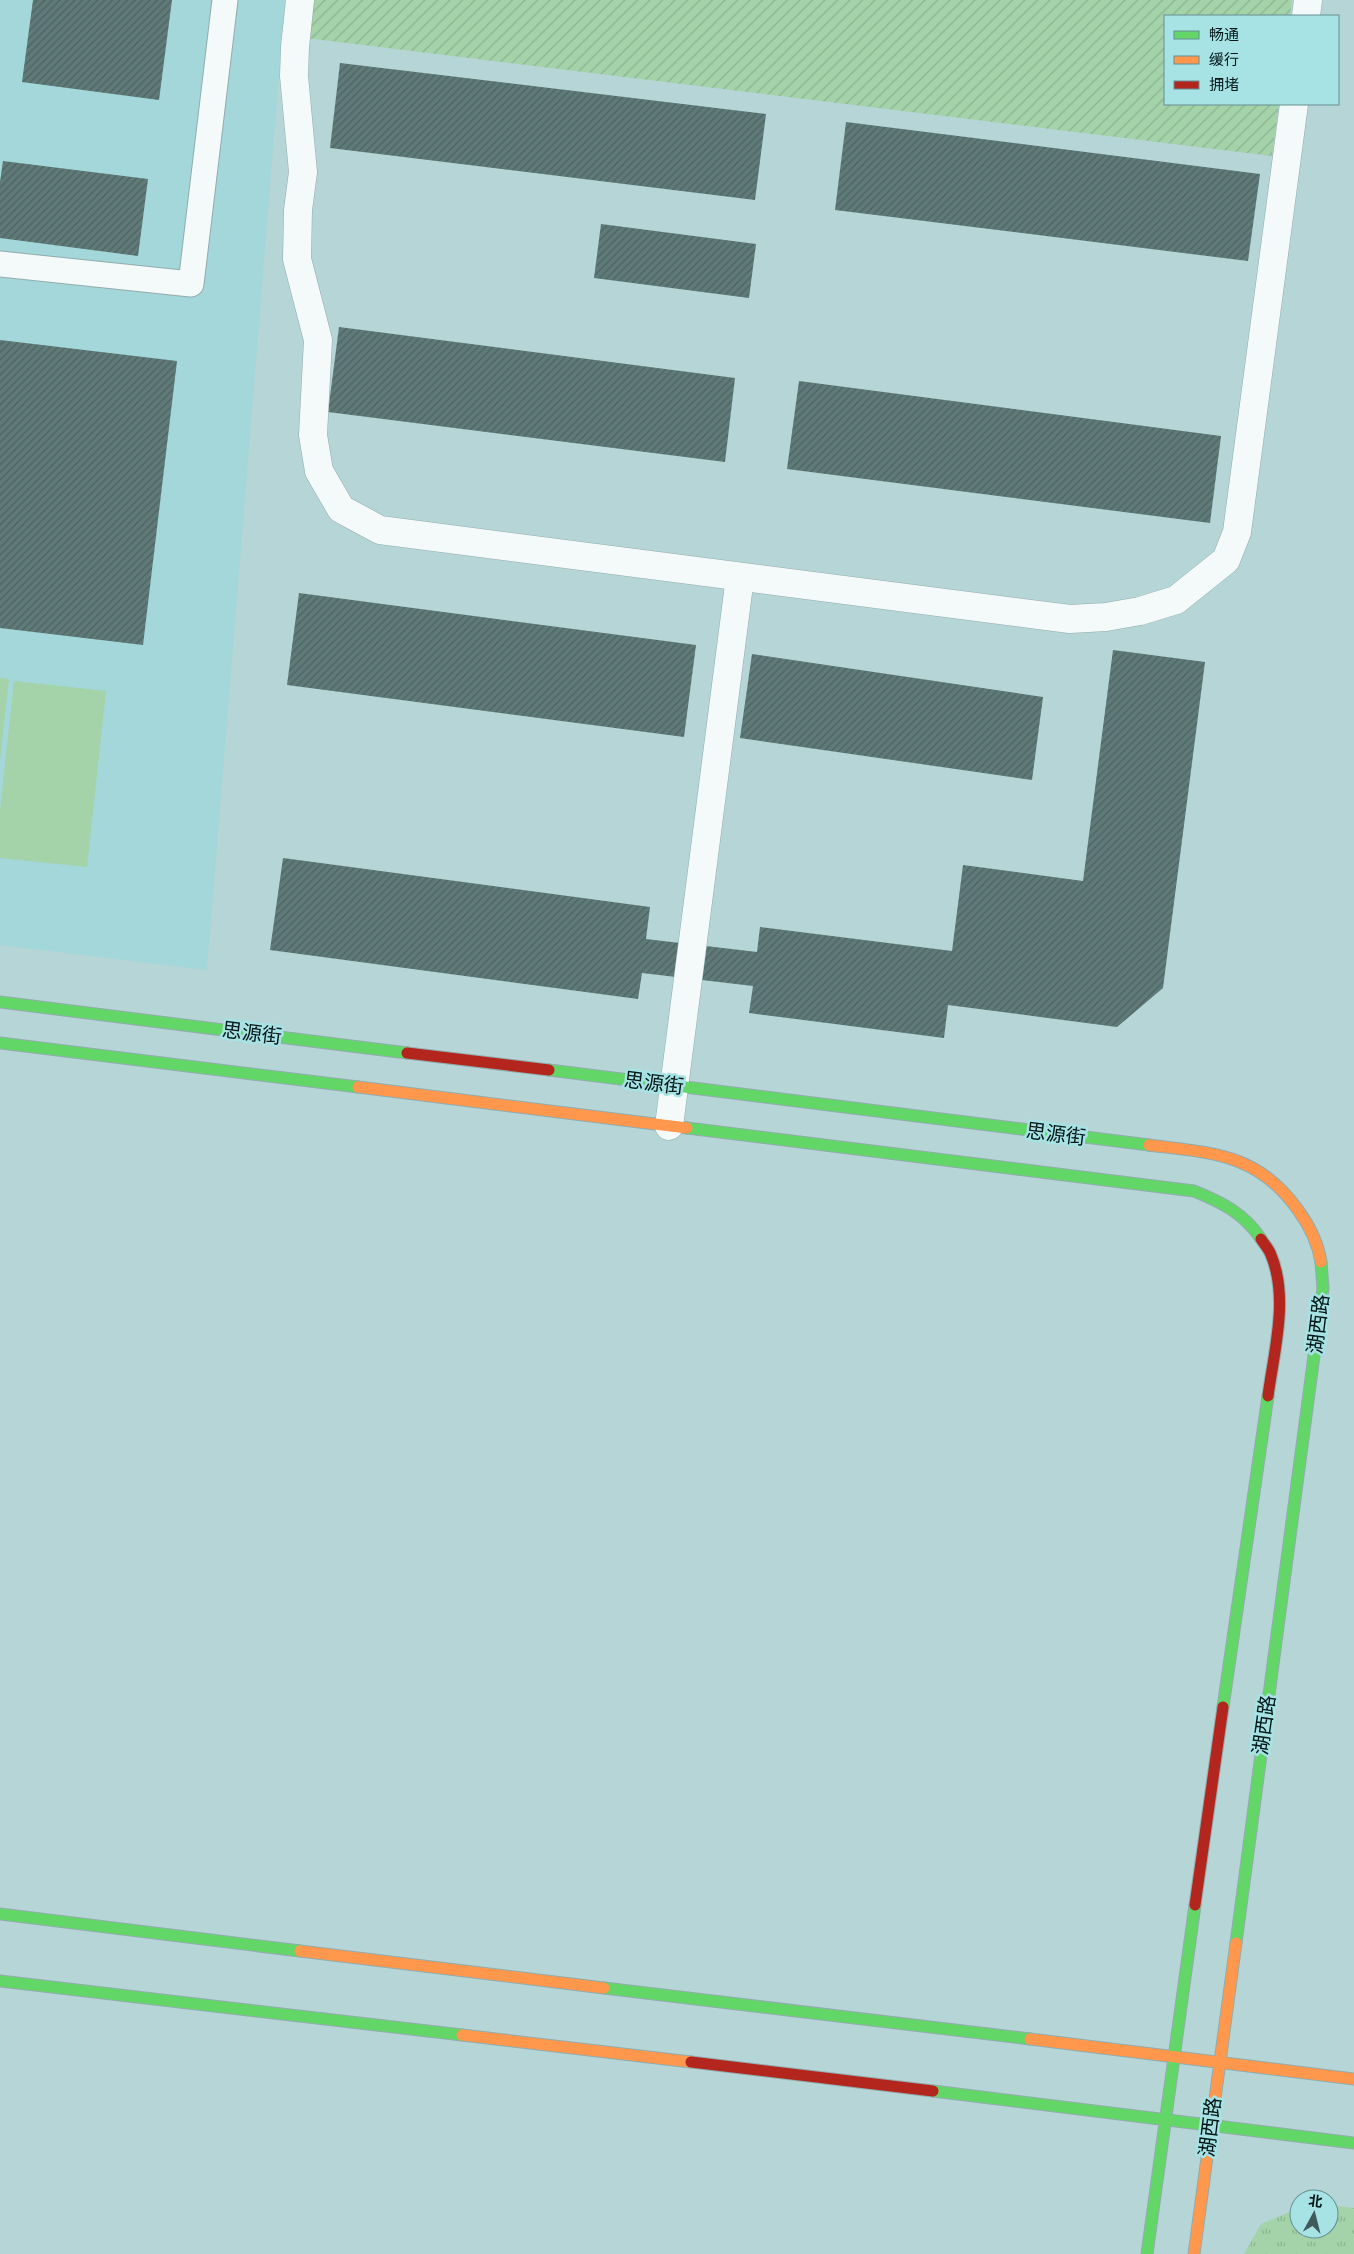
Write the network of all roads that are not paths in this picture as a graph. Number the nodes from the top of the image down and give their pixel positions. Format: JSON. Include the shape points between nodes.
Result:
{"nodes":[{"id":1,"x":224,"y":0,"type":"edge"},
{"id":2,"x":300,"y":0,"type":"edge"},
{"id":3,"x":1308,"y":0,"type":"edge"},
{"id":4,"x":1306,"y":15,"type":"edge"},
{"id":5,"x":1294,"y":105,"type":"edge"},
{"id":6,"x":0,"y":264,"type":"edge"},
{"id":7,"x":740,"y":577,"type":"junction"},
{"id":8,"x":0,"y":1002,"type":"edge"},
{"id":9,"x":0,"y":1043,"type":"edge"},
{"id":10,"x":674,"y":1086,"type":"junction"},
{"id":11,"x":669,"y":1126,"type":"junction"},
{"id":12,"x":1292,"y":1203,"type":"joint"},
{"id":13,"x":1255,"y":1230,"type":"joint"},
{"id":14,"x":0,"y":1914,"type":"edge"},
{"id":15,"x":0,"y":1981,"type":"edge"},
{"id":16,"x":1173,"y":2057,"type":"junction"},
{"id":17,"x":1219,"y":2063,"type":"junction"},
{"id":18,"x":1354,"y":2080,"type":"edge"},
{"id":19,"x":1164,"y":2118,"type":"junction"},
{"id":20,"x":1210,"y":2125,"type":"junction"},
{"id":21,"x":1354,"y":2143,"type":"edge"},
{"id":22,"x":1148,"y":2254,"type":"edge"},
{"id":23,"x":1194,"y":2254,"type":"edge"}],
"edges":[{"from":1,"to":6,"type":"lane","via":[[191,284]]},
{"from":2,"to":7,"type":"street","via":[[294,76],[303,172],[297,259],[318,340],[313,435],[319,471],[341,509],[380,530]]},
{"from":3,"to":4,"type":"street"},
{"from":5,"to":7,"type":"street","via":[[1236,532],[1226,560],[1203,580],[1176,600],[1140,611],[1070,619]]},
{"from":7,"to":10,"type":"street"},
{"from":8,"to":10,"type":"street","name":"思源街"},
{"from":9,"to":11,"type":"street","name":"思源街"},
{"from":10,"to":11,"type":"street"},
{"from":10,"to":12,"type":"street","name":"思源街","via":[[1214,1154],[1247,1164],[1277,1185]]},
{"from":11,"to":13,"type":"street","name":"思源街","via":[[1194,1191],[1227,1205]]},
{"from":12,"to":17,"type":"street","name":"湖西路","via":[[1311,1232],[1320,1257],[1323,1288]]},
{"from":13,"to":16,"type":"street","name":"湖西路","via":[[1271,1255],[1279,1289],[1279,1319]]},
{"from":14,"to":16,"type":"street"},
{"from":15,"to":19,"type":"street"},
{"from":16,"to":17,"type":"street"},
{"from":16,"to":19,"type":"street","name":"湖西路"},
{"from":17,"to":18,"type":"street"},
{"from":17,"to":20,"type":"street","name":"湖西路"},
{"from":19,"to":20,"type":"street"},
{"from":19,"to":22,"type":"street","name":"湖西路"},
{"from":20,"to":21,"type":"street"},
{"from":20,"to":23,"type":"street","name":"湖西路"}]}
